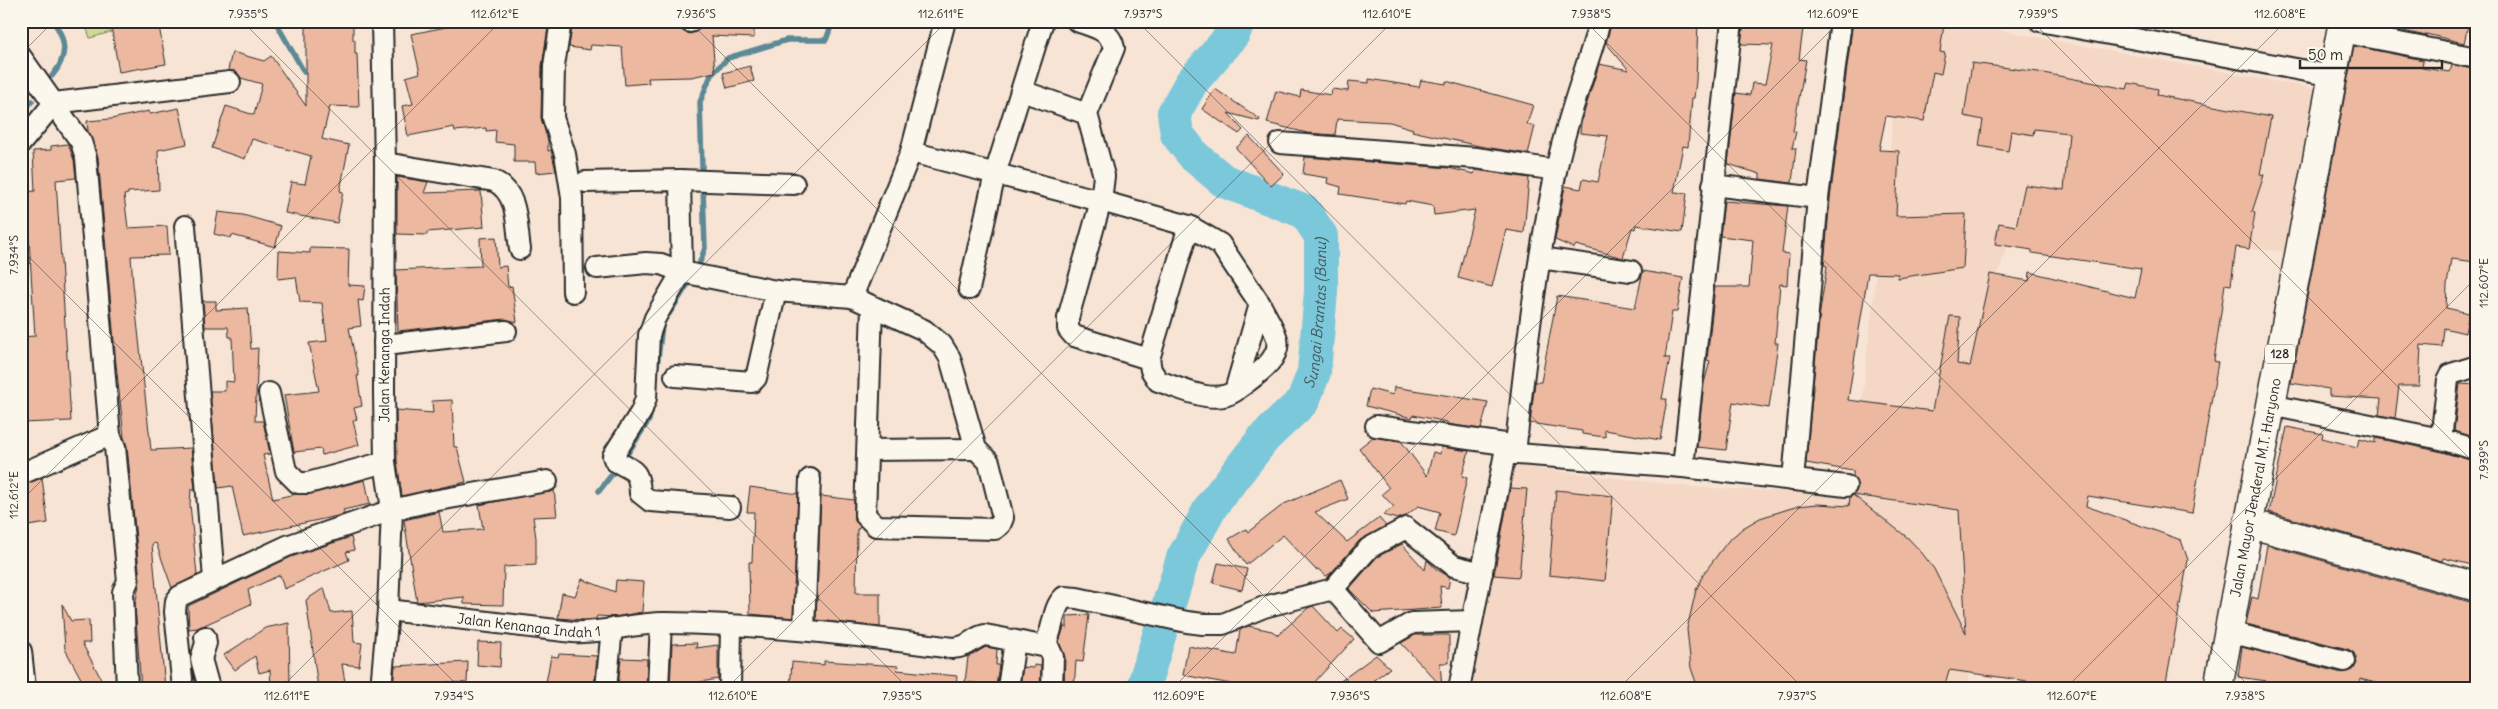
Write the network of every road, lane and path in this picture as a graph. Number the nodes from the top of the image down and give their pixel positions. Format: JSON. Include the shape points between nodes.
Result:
{"nodes":[{"id":1,"x":382,"y":21,"type":"edge"},
{"id":2,"x":562,"y":21,"type":"edge"},
{"id":3,"x":945,"y":21,"type":"edge"},
{"id":4,"x":1042,"y":21,"type":"edge"},
{"id":5,"x":1077,"y":21,"type":"edge"},
{"id":6,"x":1600,"y":21,"type":"edge"},
{"id":7,"x":1732,"y":21,"type":"edge"},
{"id":8,"x":1841,"y":21,"type":"edge"},
{"id":9,"x":2040,"y":21,"type":"edge"},
{"id":10,"x":2343,"y":26,"type":"edge"},
{"id":11,"x":21,"y":57,"type":"edge"},
{"id":12,"x":2477,"y":58,"type":"edge"},
{"id":13,"x":2333,"y":76,"type":"junction"},
{"id":14,"x":230,"y":82,"type":"dead end"},
{"id":15,"x":1022,"y":91,"type":"junction"},
{"id":16,"x":54,"y":104,"type":"junction"},
{"id":17,"x":1087,"y":114,"type":"junction"},
{"id":18,"x":1280,"y":142,"type":"dead end"},
{"id":19,"x":21,"y":143,"type":"edge"},
{"id":20,"x":911,"y":152,"type":"junction"},
{"id":21,"x":385,"y":163,"type":"junction"},
{"id":22,"x":1556,"y":170,"type":"junction"},
{"id":23,"x":995,"y":174,"type":"junction"},
{"id":24,"x":680,"y":180,"type":"junction"},
{"id":25,"x":585,"y":182,"type":"dead end"},
{"id":26,"x":794,"y":184,"type":"dead end"},
{"id":27,"x":1713,"y":186,"type":"junction"},
{"id":28,"x":1818,"y":198,"type":"junction"},
{"id":29,"x":1102,"y":201,"type":"junction"},
{"id":30,"x":185,"y":226,"type":"dead end"},
{"id":31,"x":1189,"y":226,"type":"junction"},
{"id":32,"x":520,"y":249,"type":"dead end"},
{"id":33,"x":1540,"y":258,"type":"junction"},
{"id":34,"x":597,"y":268,"type":"dead end"},
{"id":35,"x":1631,"y":271,"type":"dead end"},
{"id":36,"x":682,"y":272,"type":"junction"},
{"id":37,"x":969,"y":289,"type":"dead end"},
{"id":38,"x":573,"y":292,"type":"dead end"},
{"id":39,"x":776,"y":292,"type":"junction"},
{"id":40,"x":852,"y":297,"type":"junction"},
{"id":41,"x":1260,"y":304,"type":"junction"},
{"id":42,"x":872,"y":306,"type":"junction"},
{"id":43,"x":506,"y":331,"type":"dead end"},
{"id":44,"x":384,"y":343,"type":"junction"},
{"id":45,"x":1149,"y":359,"type":"junction"},
{"id":46,"x":2477,"y":366,"type":"edge"},
{"id":47,"x":675,"y":376,"type":"dead end"},
{"id":48,"x":1236,"y":391,"type":"junction"},
{"id":49,"x":269,"y":393,"type":"dead end"},
{"id":50,"x":2270,"y":405,"type":"junction"},
{"id":51,"x":1376,"y":426,"type":"dead end"},
{"id":52,"x":110,"y":435,"type":"junction"},
{"id":53,"x":2441,"y":439,"type":"junction"},
{"id":54,"x":976,"y":449,"type":"junction"},
{"id":55,"x":868,"y":450,"type":"junction"},
{"id":56,"x":2477,"y":450,"type":"edge"},
{"id":57,"x":1510,"y":453,"type":"junction"},
{"id":58,"x":385,"y":462,"type":"junction"},
{"id":59,"x":1683,"y":467,"type":"junction"},
{"id":60,"x":21,"y":474,"type":"edge"},
{"id":61,"x":810,"y":479,"type":"dead end"},
{"id":62,"x":1793,"y":480,"type":"junction"},
{"id":63,"x":548,"y":481,"type":"dead end"},
{"id":64,"x":1846,"y":486,"type":"dead end"},
{"id":65,"x":730,"y":507,"type":"dead end"},
{"id":66,"x":392,"y":510,"type":"junction"},
{"id":67,"x":2248,"y":523,"type":"junction"},
{"id":68,"x":1482,"y":573,"type":"junction"},
{"id":69,"x":214,"y":579,"type":"junction"},
{"id":70,"x":2477,"y":587,"type":"edge"},
{"id":71,"x":1333,"y":589,"type":"junction"},
{"id":72,"x":388,"y":610,"type":"junction"},
{"id":73,"x":1472,"y":621,"type":"junction"},
{"id":74,"x":661,"y":623,"type":"junction"},
{"id":75,"x":730,"y":626,"type":"junction"},
{"id":76,"x":612,"y":628,"type":"junction"},
{"id":77,"x":804,"y":629,"type":"junction"},
{"id":78,"x":2229,"y":632,"type":"junction"},
{"id":79,"x":205,"y":637,"type":"dead end"},
{"id":80,"x":1015,"y":641,"type":"junction"},
{"id":81,"x":1046,"y":642,"type":"junction"},
{"id":82,"x":21,"y":651,"type":"edge"},
{"id":83,"x":2345,"y":661,"type":"dead end"},
{"id":84,"x":182,"y":679,"type":"dead end"},
{"id":85,"x":24,"y":684,"type":"edge"},
{"id":86,"x":1460,"y":684,"type":"dead end"},
{"id":87,"x":127,"y":688,"type":"edge"},
{"id":88,"x":209,"y":688,"type":"edge"},
{"id":89,"x":381,"y":688,"type":"edge"},
{"id":90,"x":606,"y":688,"type":"edge"},
{"id":91,"x":658,"y":688,"type":"edge"},
{"id":92,"x":730,"y":688,"type":"edge"},
{"id":93,"x":1008,"y":688,"type":"edge"},
{"id":94,"x":1052,"y":688,"type":"edge"},
{"id":95,"x":2218,"y":688,"type":"edge"}],
"edges":[{"from":1,"to":21,"type":"street","name":"Jalan Kenanga Indah"},
{"from":2,"to":38,"type":"street","via":[[554,66],[553,118],[572,197]]},
{"from":3,"to":20,"type":"street"},
{"from":4,"to":15,"type":"street"},
{"from":5,"to":17,"type":"street","via":[[1108,33],[1114,48]]},
{"from":6,"to":22,"type":"street"},
{"from":7,"to":27,"type":"street"},
{"from":8,"to":28,"type":"street"},
{"from":9,"to":13,"type":"street"},
{"from":10,"to":12,"type":"street"},
{"from":10,"to":13,"type":"main road","name":"Jalan Mayor Jenderal M.T. Haryono","number":"128"},
{"from":11,"to":16,"type":"street"},
{"from":13,"to":50,"type":"main road","name":"Jalan Mayor Jenderal M.T. Haryono","number":"128"},
{"from":14,"to":16,"type":"street"},
{"from":15,"to":17,"type":"street"},
{"from":15,"to":23,"type":"street"},
{"from":16,"to":19,"type":"street"},
{"from":16,"to":52,"type":"street","via":[[81,142],[86,158]]},
{"from":17,"to":29,"type":"street","via":[[1104,176]]},
{"from":18,"to":22,"type":"street","via":[[1476,158]]},
{"from":20,"to":23,"type":"street"},
{"from":20,"to":40,"type":"street"},
{"from":21,"to":32,"type":"street","via":[[494,181],[503,186],[512,199]]},
{"from":21,"to":44,"type":"street","name":"Jalan Kenanga Indah"},
{"from":22,"to":33,"type":"street"},
{"from":23,"to":29,"type":"street"},
{"from":23,"to":37,"type":"street"},
{"from":24,"to":25,"type":"street"},
{"from":24,"to":26,"type":"street"},
{"from":24,"to":36,"type":"street"},
{"from":27,"to":28,"type":"street"},
{"from":27,"to":59,"type":"street"},
{"from":28,"to":62,"type":"street"},
{"from":29,"to":31,"type":"street"},
{"from":29,"to":45,"type":"street","via":[[1068,318],[1068,329],[1074,336]]},
{"from":30,"to":69,"type":"street"},
{"from":31,"to":41,"type":"street","via":[[1220,244]]},
{"from":31,"to":45,"type":"street"},
{"from":33,"to":35,"type":"street"},
{"from":33,"to":57,"type":"street"},
{"from":34,"to":36,"type":"street","via":[[646,263],[661,264]]},
{"from":36,"to":39,"type":"street"},
{"from":36,"to":65,"type":"street","via":[[654,318],[649,334],[646,398],[614,456],[615,461],[636,471],[640,493],[650,501]]},
{"from":39,"to":40,"type":"street"},
{"from":39,"to":47,"type":"street","via":[[756,378],[752,382]]},
{"from":40,"to":42,"type":"street"},
{"from":41,"to":48,"type":"street"},
{"from":41,"to":48,"type":"street","via":[[1277,338],[1278,350],[1272,360]]},
{"from":42,"to":54,"type":"street","via":[[924,330],[942,345],[950,358]]},
{"from":42,"to":55,"type":"street"},
{"from":43,"to":44,"type":"street"},
{"from":44,"to":58,"type":"street","name":"Jalan Kenanga Indah"},
{"from":45,"to":48,"type":"street","via":[[1158,381],[1215,398],[1226,397]]},
{"from":46,"to":53,"type":"street","via":[[2451,374],[2448,380]]},
{"from":49,"to":58,"type":"street","via":[[286,470],[298,483]]},
{"from":50,"to":53,"type":"street"},
{"from":50,"to":67,"type":"main road","name":"Jalan Mayor Jenderal M.T. Haryono","number":"128"},
{"from":51,"to":57,"type":"street","via":[[1505,444]]},
{"from":52,"to":60,"type":"street"},
{"from":52,"to":87,"type":"street","via":[[115,447],[128,581],[123,592]]},
{"from":53,"to":56,"type":"street"},
{"from":54,"to":55,"type":"street"},
{"from":54,"to":55,"type":"street","via":[[989,462],[1003,518],[995,529],[876,526],[865,515]]},
{"from":57,"to":59,"type":"street"},
{"from":57,"to":68,"type":"street"},
{"from":58,"to":66,"type":"street","name":"Jalan Kenanga Indah"},
{"from":59,"to":62,"type":"street"},
{"from":61,"to":77,"type":"street"},
{"from":62,"to":64,"type":"street"},
{"from":63,"to":66,"type":"street"},
{"from":66,"to":69,"type":"street","via":[[287,546]]},
{"from":66,"to":72,"type":"street","name":"Jalan Kenanga Indah"},
{"from":67,"to":70,"type":"main road"},
{"from":67,"to":78,"type":"main road","name":"Jalan Mayor Jenderal M.T. Haryono","number":"128"},
{"from":68,"to":71,"type":"street","via":[[1454,566],[1406,528],[1369,548]]},
{"from":68,"to":73,"type":"street"},
{"from":69,"to":84,"type":"street","via":[[176,601]]},
{"from":71,"to":73,"type":"street","via":[[1379,642],[1412,623]]},
{"from":71,"to":81,"type":"street","via":[[1264,607],[1223,624],[1187,622],[1064,597],[1057,606]]},
{"from":72,"to":76,"type":"street","name":"Jalan Kenanga Indah 1","via":[[589,633]]},
{"from":72,"to":89,"type":"street","name":"Jalan Kenanga Indah"},
{"from":73,"to":86,"type":"street"},
{"from":74,"to":75,"type":"street"},
{"from":74,"to":76,"type":"street"},
{"from":74,"to":91,"type":"street"},
{"from":75,"to":77,"type":"street"},
{"from":75,"to":92,"type":"street"},
{"from":76,"to":90,"type":"street","name":"Jalan Kenanga Indah 1"},
{"from":77,"to":80,"type":"street","via":[[952,648],[963,648],[986,635]]},
{"from":78,"to":83,"type":"street"},
{"from":78,"to":95,"type":"main road","name":"Jalan Mayor Jenderal M.T. Haryono","number":"128"},
{"from":79,"to":88,"type":"street","via":[[201,659]]},
{"from":80,"to":81,"type":"street","via":[[1042,646]]},
{"from":80,"to":93,"type":"street"},
{"from":81,"to":94,"type":"street","via":[[1053,657]]},
{"from":82,"to":85,"type":"street"}]}
